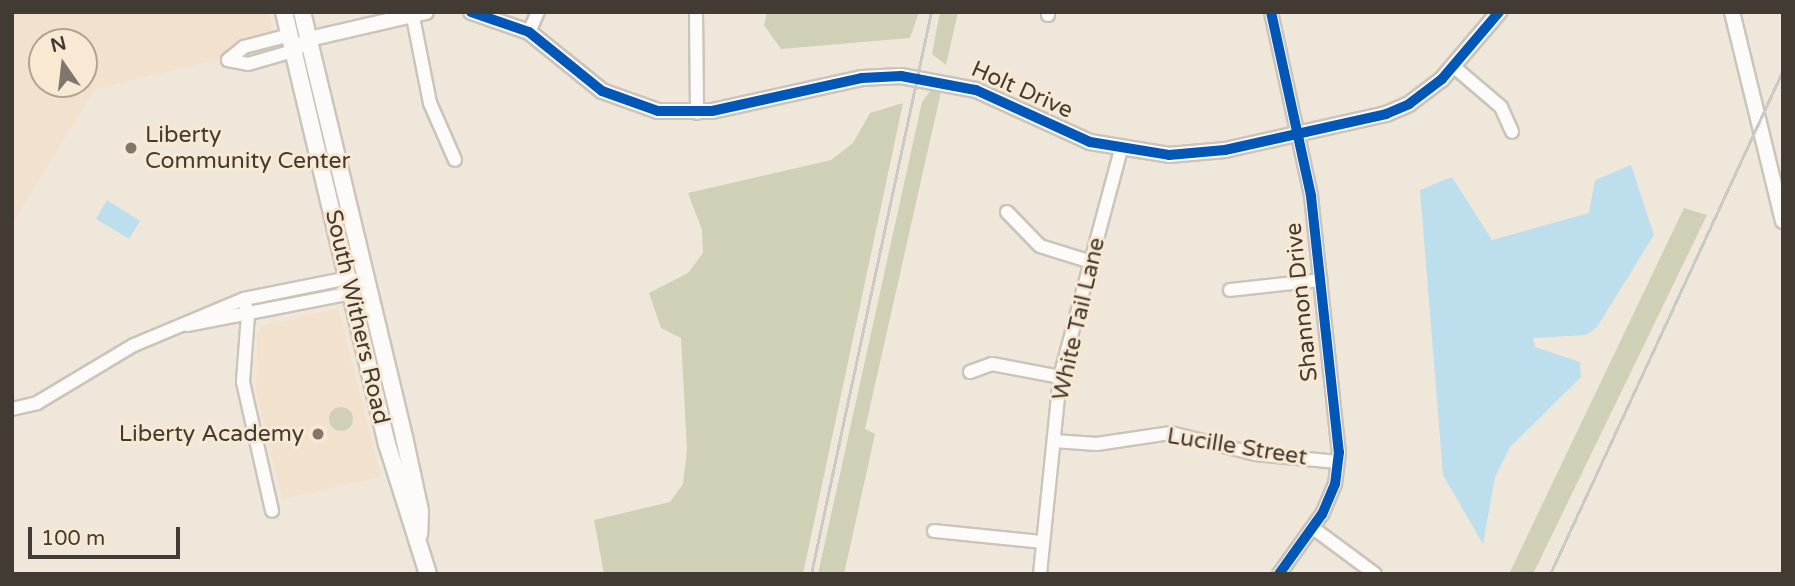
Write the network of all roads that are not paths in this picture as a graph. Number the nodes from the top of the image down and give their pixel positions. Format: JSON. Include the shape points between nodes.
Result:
{"nodes":[{"id":1,"x":284,"y":12,"type":"edge"},
{"id":2,"x":302,"y":12,"type":"edge"},
{"id":3,"x":471,"y":12,"type":"edge"},
{"id":4,"x":538,"y":12,"type":"edge"},
{"id":5,"x":696,"y":12,"type":"edge"},
{"id":6,"x":1271,"y":12,"type":"edge"},
{"id":7,"x":1499,"y":12,"type":"edge"},
{"id":8,"x":1732,"y":12,"type":"edge"},
{"id":9,"x":416,"y":13,"type":"edge"},
{"id":10,"x":529,"y":32,"type":"junction"},
{"id":11,"x":309,"y":39,"type":"junction"},
{"id":12,"x":292,"y":43,"type":"junction"},
{"id":13,"x":1453,"y":66,"type":"junction"},
{"id":14,"x":697,"y":113,"type":"junction"},
{"id":15,"x":1513,"y":132,"type":"dead end"},
{"id":16,"x":1298,"y":134,"type":"junction"},
{"id":17,"x":1121,"y":150,"type":"junction"},
{"id":18,"x":455,"y":160,"type":"dead end"},
{"id":19,"x":1007,"y":212,"type":"dead end"},
{"id":20,"x":1783,"y":220,"type":"edge"},
{"id":21,"x":1091,"y":262,"type":"junction"},
{"id":22,"x":1321,"y":280,"type":"junction"},
{"id":23,"x":357,"y":285,"type":"junction"},
{"id":24,"x":1230,"y":290,"type":"dead end"},
{"id":25,"x":244,"y":299,"type":"junction"},
{"id":26,"x":248,"y":315,"type":"junction"},
{"id":27,"x":180,"y":326,"type":"junction"},
{"id":28,"x":970,"y":372,"type":"dead end"},
{"id":29,"x":1060,"y":377,"type":"junction"},
{"id":30,"x":12,"y":409,"type":"edge"},
{"id":31,"x":1054,"y":441,"type":"junction"},
{"id":32,"x":1338,"y":462,"type":"junction"},
{"id":33,"x":272,"y":511,"type":"dead end"},
{"id":34,"x":1313,"y":528,"type":"junction"},
{"id":35,"x":934,"y":531,"type":"dead end"},
{"id":36,"x":1042,"y":541,"type":"junction"},
{"id":37,"x":428,"y":574,"type":"edge"},
{"id":38,"x":1040,"y":574,"type":"edge"},
{"id":39,"x":1279,"y":574,"type":"edge"},
{"id":40,"x":1375,"y":574,"type":"edge"}],
"edges":[{"from":1,"to":12,"type":"main road","name":"South Withers Road"},
{"from":2,"to":11,"type":"main road","name":"South Withers Road"},
{"from":3,"to":10,"type":"street","name":"Holt Drive"},
{"from":4,"to":10,"type":"street"},
{"from":5,"to":14,"type":"street"},
{"from":6,"to":16,"type":"street","name":"Shannon Drive"},
{"from":7,"to":13,"type":"street","name":"Holt Drive"},
{"from":8,"to":20,"type":"street"},
{"from":9,"to":11,"type":"street"},
{"from":9,"to":18,"type":"street","via":[[430,103]]},
{"from":10,"to":14,"type":"street","name":"Holt Drive","via":[[585,79],[620,100],[658,111]]},
{"from":11,"to":12,"type":"street"},
{"from":11,"to":23,"type":"main road","name":"South Withers Road"},
{"from":12,"to":23,"type":"main road","name":"South Withers Road"},
{"from":13,"to":15,"type":"street","via":[[1501,107]]},
{"from":13,"to":16,"type":"street","name":"Holt Drive","via":[[1409,104]]},
{"from":14,"to":17,"type":"street","name":"Holt Drive","via":[[862,78],[918,77],[976,89],[1064,132]]},
{"from":16,"to":17,"type":"street","name":"Holt Drive","via":[[1191,154]]},
{"from":16,"to":22,"type":"street","name":"Shannon Drive"},
{"from":17,"to":21,"type":"street","name":"White Tail Lane"},
{"from":19,"to":21,"type":"street","via":[[1040,246]]},
{"from":21,"to":29,"type":"street","name":"White Tail Lane"},
{"from":22,"to":24,"type":"street"},
{"from":22,"to":32,"type":"street","name":"Shannon Drive"},
{"from":23,"to":25,"type":"street"},
{"from":23,"to":26,"type":"street"},
{"from":23,"to":37,"type":"main road","name":"South Withers Road","via":[[420,511],[419,537]]},
{"from":25,"to":26,"type":"street"},
{"from":25,"to":27,"type":"street"},
{"from":26,"to":27,"type":"street"},
{"from":26,"to":33,"type":"street","via":[[242,371]]},
{"from":27,"to":30,"type":"street","via":[[134,345],[37,403]]},
{"from":28,"to":29,"type":"street","via":[[992,364]]},
{"from":29,"to":31,"type":"street","name":"White Tail Lane"},
{"from":31,"to":32,"type":"street","name":"Lucille Street","via":[[1097,444],[1179,433],[1255,454]]},
{"from":31,"to":36,"type":"street","name":"White Tail Lane"},
{"from":32,"to":34,"type":"street","name":"Shannon Drive","via":[[1329,499]]},
{"from":34,"to":39,"type":"street","name":"Shannon Drive"},
{"from":34,"to":40,"type":"street"},
{"from":35,"to":36,"type":"street"},
{"from":36,"to":38,"type":"street","name":"White Tail Lane"}]}
